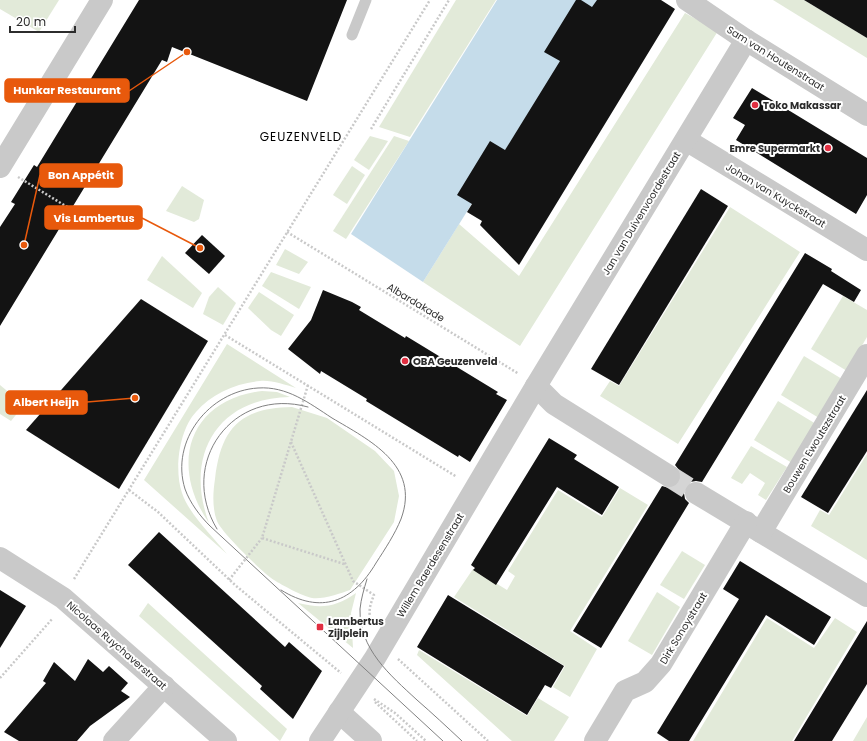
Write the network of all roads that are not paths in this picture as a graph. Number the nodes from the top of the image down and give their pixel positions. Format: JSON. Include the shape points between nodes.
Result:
{"nodes":[{"id":1,"x":102,"y":0,"type":"edge"},
{"id":2,"x":366,"y":0,"type":"edge"},
{"id":3,"x":699,"y":3,"type":"edge"},
{"id":4,"x":352,"y":35,"type":"dead end"},
{"id":5,"x":746,"y":40,"type":"junction"},
{"id":6,"x":867,"y":115,"type":"edge"},
{"id":7,"x":686,"y":140,"type":"junction"},
{"id":8,"x":3,"y":156,"type":"edge"},
{"id":9,"x":867,"y":250,"type":"edge"},
{"id":10,"x":867,"y":356,"type":"edge"},
{"id":11,"x":536,"y":386,"type":"junction"},
{"id":12,"x":669,"y":476,"type":"tunnel mouth"},
{"id":13,"x":696,"y":493,"type":"tunnel mouth"},
{"id":14,"x":753,"y":527,"type":"junction"},
{"id":15,"x":0,"y":558,"type":"edge"},
{"id":16,"x":867,"y":596,"type":"edge"},
{"id":17,"x":164,"y":686,"type":"junction"},
{"id":18,"x":339,"y":712,"type":"junction"},
{"id":19,"x":114,"y":741,"type":"edge"},
{"id":20,"x":226,"y":741,"type":"edge"},
{"id":21,"x":320,"y":741,"type":"edge"},
{"id":22,"x":371,"y":741,"type":"edge"},
{"id":23,"x":595,"y":741,"type":"edge"}],
"edges":[{"from":1,"to":8,"type":"street"},
{"from":2,"to":4,"type":"lane"},
{"from":3,"to":5,"type":"street","name":"Sam van Houtenstraat"},
{"from":5,"to":6,"type":"street","name":"Sam van Houtenstraat"},
{"from":5,"to":7,"type":"street","name":"Jan van Duivenvoordestraat"},
{"from":7,"to":9,"type":"street","name":"Johan van Kuyckstraat"},
{"from":7,"to":11,"type":"street","name":"Jan van Duivenvoordestraat"},
{"from":10,"to":14,"type":"street","name":"Bouwen Ewoutszstraat"},
{"from":11,"to":12,"type":"street","via":[[554,404]]},
{"from":11,"to":18,"type":"street","name":"Willem Baerdesenstraat","via":[[383,645]]},
{"from":13,"to":14,"type":"street"},
{"from":14,"to":16,"type":"street"},
{"from":14,"to":23,"type":"street","name":"Dirk Sonoystraat","via":[[661,664],[645,682],[625,691]]},
{"from":15,"to":17,"type":"street","name":"Nicolaas Ruychaverstraat","via":[[63,598]]},
{"from":17,"to":19,"type":"street"},
{"from":17,"to":20,"type":"street","name":"Nicolaas Ruychaverstraat"},
{"from":18,"to":21,"type":"street","name":"Willem Baerdesenstraat"},
{"from":18,"to":22,"type":"street"}]}
